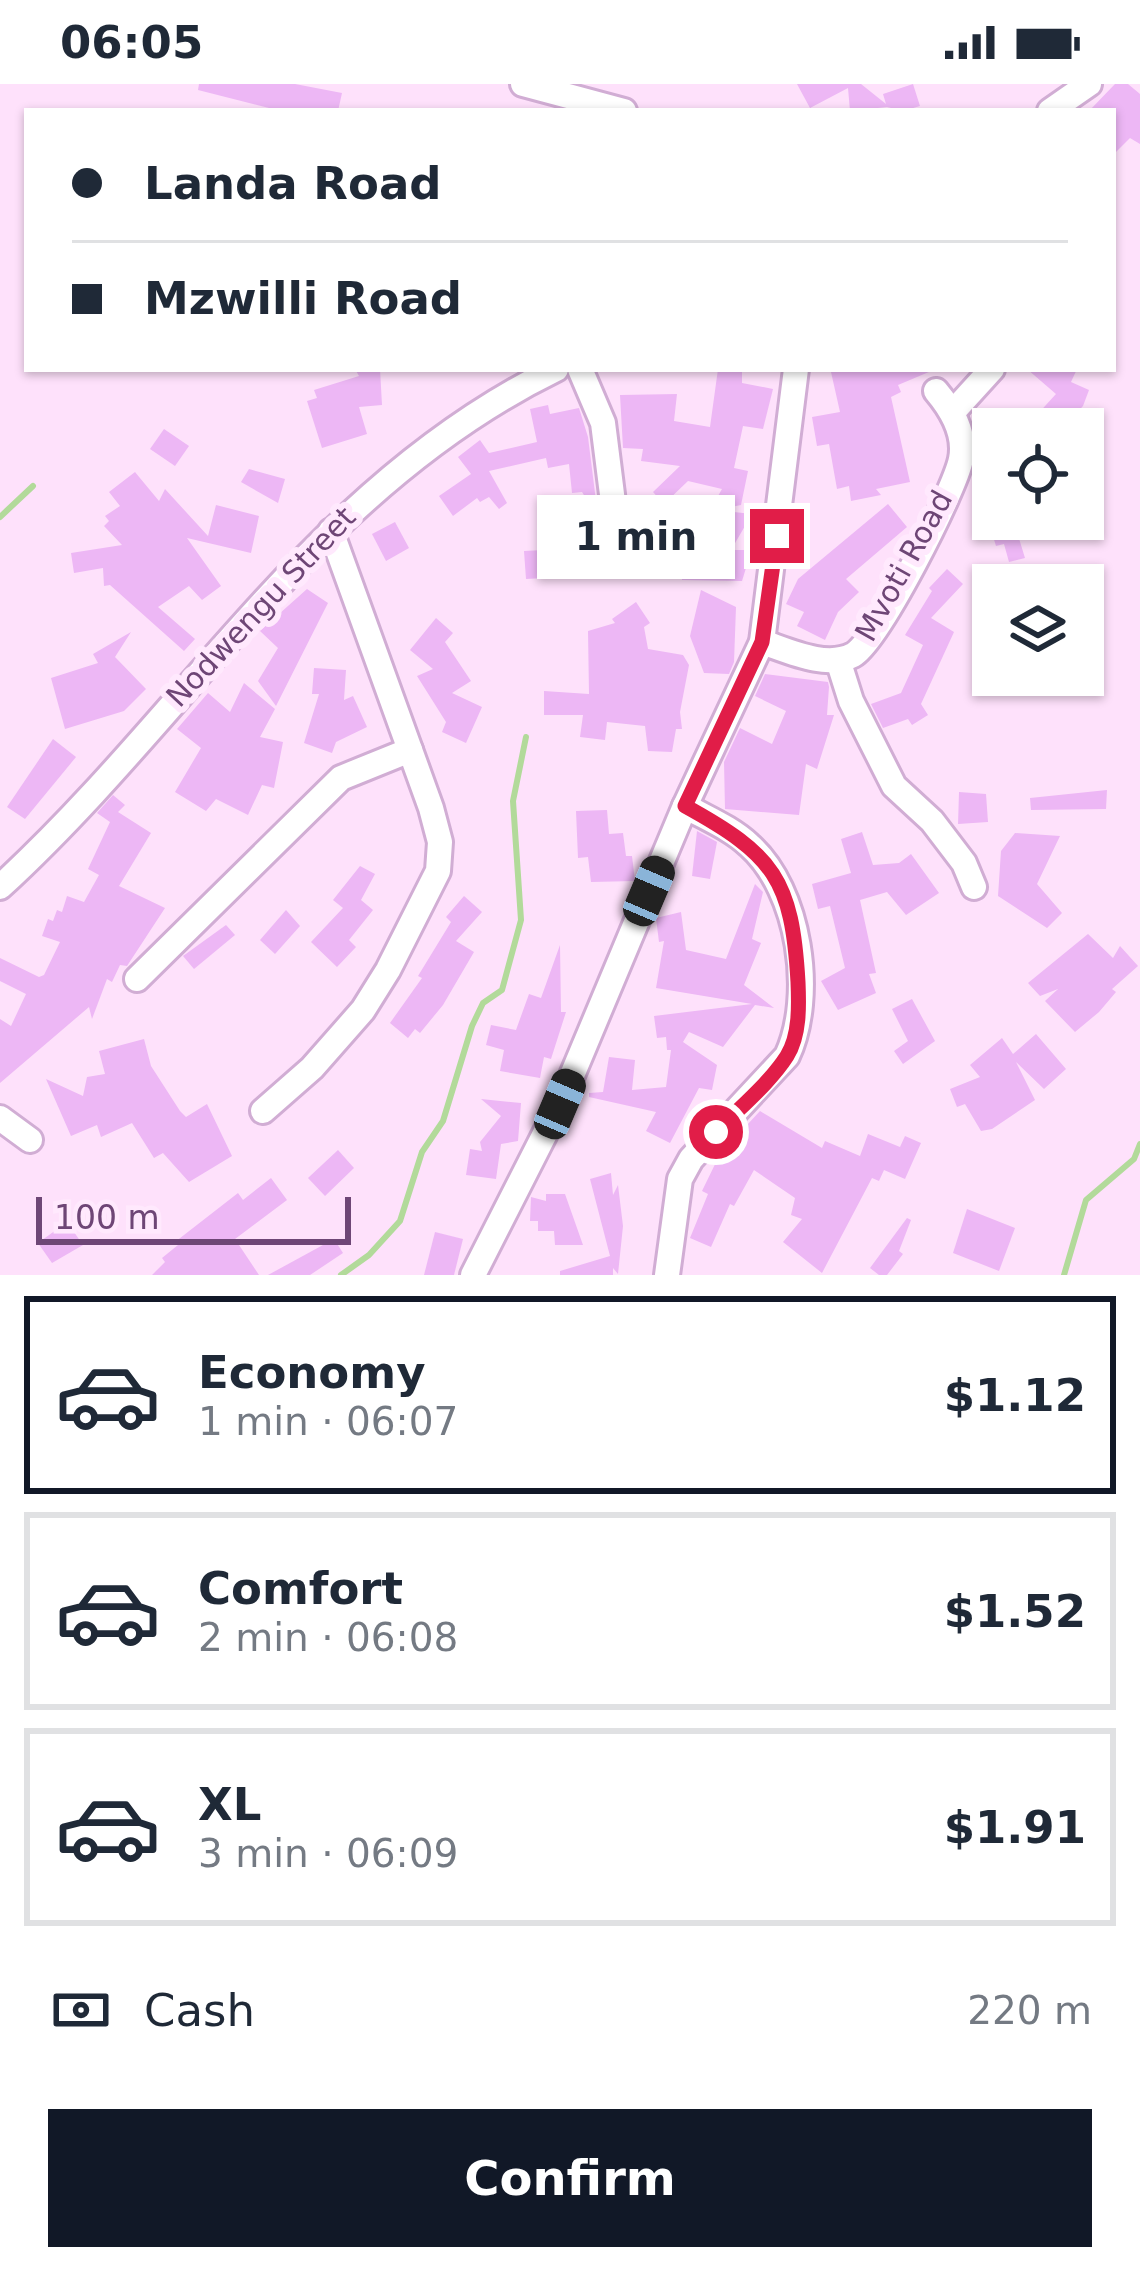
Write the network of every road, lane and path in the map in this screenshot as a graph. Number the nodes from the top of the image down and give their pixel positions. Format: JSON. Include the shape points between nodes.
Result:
{"nodes":[{"id":1,"x":523,"y":84,"type":"edge"},
{"id":2,"x":1089,"y":84,"type":"edge"},
{"id":3,"x":613,"y":108,"type":"edge"},
{"id":4,"x":1054,"y":108,"type":"edge"},
{"id":5,"x":550,"y":372,"type":"edge"},
{"id":6,"x":581,"y":372,"type":"edge"},
{"id":7,"x":796,"y":372,"type":"edge"},
{"id":8,"x":989,"y":372,"type":"edge"},
{"id":9,"x":936,"y":392,"type":"dead end"},
{"id":10,"x":952,"y":412,"type":"junction"},
{"id":11,"x":616,"y":526,"type":"dead end"},
{"id":12,"x":331,"y":531,"type":"junction"},
{"id":13,"x":762,"y":642,"type":"junction"},
{"id":14,"x":838,"y":660,"type":"junction"},
{"id":15,"x":410,"y":750,"type":"junction"},
{"id":16,"x":685,"y":806,"type":"junction"},
{"id":17,"x":0,"y":886,"type":"edge"},
{"id":18,"x":974,"y":886,"type":"dead end"},
{"id":19,"x":137,"y":979,"type":"dead end"},
{"id":20,"x":263,"y":1111,"type":"dead end"},
{"id":21,"x":0,"y":1118,"type":"edge"},
{"id":22,"x":30,"y":1140,"type":"dead end"},
{"id":23,"x":473,"y":1275,"type":"edge"},
{"id":24,"x":667,"y":1275,"type":"edge"}],
"edges":[{"from":1,"to":3,"type":"street"},
{"from":2,"to":4,"type":"street"},
{"from":5,"to":12,"type":"street","name":"Nodwengu Street","via":[[442,437]]},
{"from":6,"to":11,"type":"street","via":[[603,423]]},
{"from":7,"to":13,"type":"street"},
{"from":8,"to":10,"type":"street"},
{"from":9,"to":10,"type":"street"},
{"from":10,"to":14,"type":"street","name":"Mvoti Road","via":[[961,461],[919,553],[872,636]]},
{"from":12,"to":15,"type":"street"},
{"from":12,"to":17,"type":"street","name":"Nodwengu Street"},
{"from":13,"to":14,"type":"street","name":"Mvoti Road"},
{"from":13,"to":16,"type":"street"},
{"from":14,"to":18,"type":"street","via":[[893,786],[932,821]]},
{"from":15,"to":19,"type":"street","via":[[341,778]]},
{"from":15,"to":20,"type":"street","via":[[436,825],[438,871],[363,1010]]},
{"from":16,"to":23,"type":"street","via":[[560,1104]]},
{"from":16,"to":24,"type":"street","via":[[734,833],[775,875],[787,900],[798,994],[787,1056],[680,1179]]},
{"from":21,"to":22,"type":"street"}]}
